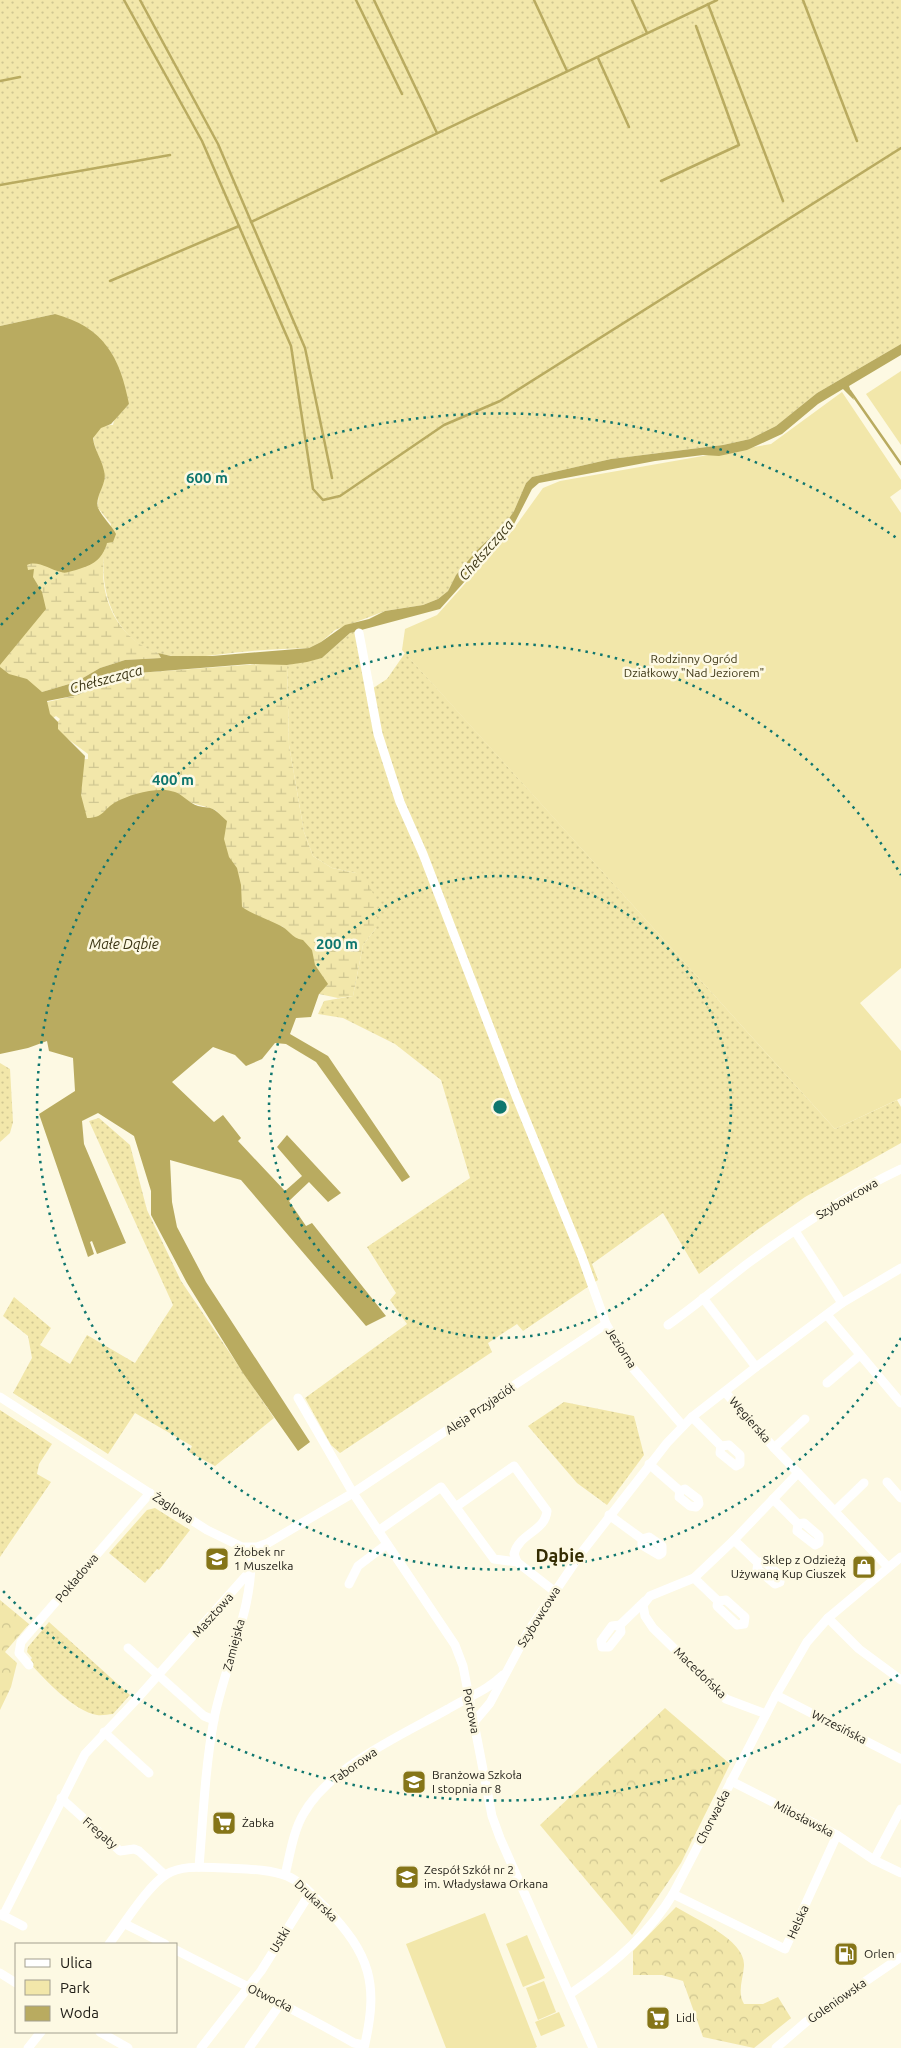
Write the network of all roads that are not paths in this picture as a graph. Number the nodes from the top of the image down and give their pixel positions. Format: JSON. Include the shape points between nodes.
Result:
{"nodes":[{"id":1,"x":359,"y":633,"type":"dead end"},
{"id":2,"x":901,"y":1169,"type":"edge"},
{"id":3,"x":795,"y":1231,"type":"junction"},
{"id":4,"x":901,"y":1268,"type":"edge"},
{"id":5,"x":703,"y":1298,"type":"junction"},
{"id":6,"x":842,"y":1303,"type":"junction"},
{"id":7,"x":826,"y":1315,"type":"junction"},
{"id":8,"x":606,"y":1324,"type":"junction"},
{"id":9,"x":668,"y":1325,"type":"dead end"},
{"id":10,"x":860,"y":1355,"type":"junction"},
{"id":11,"x":756,"y":1367,"type":"junction"},
{"id":12,"x":827,"y":1383,"type":"dead end"},
{"id":13,"x":725,"y":1392,"type":"junction"},
{"id":14,"x":0,"y":1397,"type":"edge"},
{"id":15,"x":298,"y":1398,"type":"dead end"},
{"id":16,"x":901,"y":1403,"type":"edge"},
{"id":17,"x":692,"y":1417,"type":"junction"},
{"id":18,"x":805,"y":1419,"type":"dead end"},
{"id":19,"x":683,"y":1426,"type":"junction"},
{"id":20,"x":721,"y":1446,"type":"dead end"},
{"id":21,"x":774,"y":1448,"type":"junction"},
{"id":22,"x":648,"y":1464,"type":"junction"},
{"id":23,"x":798,"y":1473,"type":"junction"},
{"id":24,"x":887,"y":1482,"type":"dead end"},
{"id":25,"x":864,"y":1483,"type":"dead end"},
{"id":26,"x":680,"y":1491,"type":"dead end"},
{"id":27,"x":150,"y":1493,"type":"junction"},
{"id":28,"x":353,"y":1493,"type":"junction"},
{"id":29,"x":901,"y":1498,"type":"edge"},
{"id":30,"x":773,"y":1500,"type":"junction"},
{"id":31,"x":457,"y":1506,"type":"junction"},
{"id":32,"x":835,"y":1511,"type":"junction"},
{"id":33,"x":609,"y":1515,"type":"junction"},
{"id":34,"x":798,"y":1524,"type":"dead end"},
{"id":35,"x":378,"y":1531,"type":"junction"},
{"id":36,"x":642,"y":1539,"type":"dead end"},
{"id":37,"x":734,"y":1540,"type":"junction"},
{"id":38,"x":387,"y":1544,"type":"junction"},
{"id":39,"x":250,"y":1548,"type":"junction"},
{"id":40,"x":901,"y":1557,"type":"edge"},
{"id":41,"x":518,"y":1562,"type":"junction"},
{"id":42,"x":758,"y":1563,"type":"dead end"},
{"id":43,"x":888,"y":1567,"type":"junction"},
{"id":44,"x":252,"y":1569,"type":"junction"},
{"id":45,"x":694,"y":1578,"type":"junction"},
{"id":46,"x":349,"y":1584,"type":"dead end"},
{"id":47,"x":554,"y":1591,"type":"junction"},
{"id":48,"x":645,"y":1601,"type":"junction"},
{"id":49,"x":718,"y":1601,"type":"dead end"},
{"id":50,"x":828,"y":1618,"type":"junction"},
{"id":51,"x":620,"y":1625,"type":"dead end"},
{"id":52,"x":128,"y":1648,"type":"dead end"},
{"id":53,"x":29,"y":1665,"type":"dead end"},
{"id":54,"x":506,"y":1671,"type":"junction"},
{"id":55,"x":158,"y":1675,"type":"junction"},
{"id":56,"x":901,"y":1680,"type":"edge"},
{"id":57,"x":776,"y":1695,"type":"junction"},
{"id":58,"x":469,"y":1697,"type":"junction"},
{"id":59,"x":766,"y":1714,"type":"junction"},
{"id":60,"x":214,"y":1720,"type":"junction"},
{"id":61,"x":474,"y":1722,"type":"junction"},
{"id":62,"x":104,"y":1732,"type":"junction"},
{"id":63,"x":901,"y":1759,"type":"edge"},
{"id":64,"x":149,"y":1773,"type":"dead end"},
{"id":65,"x":731,"y":1781,"type":"junction"},
{"id":66,"x":61,"y":1798,"type":"junction"},
{"id":67,"x":901,"y":1810,"type":"edge"},
{"id":68,"x":837,"y":1835,"type":"junction"},
{"id":69,"x":874,"y":1860,"type":"junction"},
{"id":70,"x":199,"y":1867,"type":"junction"},
{"id":71,"x":901,"y":1873,"type":"edge"},
{"id":72,"x":165,"y":1875,"type":"junction"},
{"id":73,"x":286,"y":1875,"type":"junction"},
{"id":74,"x":310,"y":1893,"type":"junction"},
{"id":75,"x":673,"y":1894,"type":"junction"},
{"id":76,"x":2,"y":1915,"type":"edge"},
{"id":77,"x":125,"y":1924,"type":"junction"},
{"id":78,"x":23,"y":1926,"type":"dead end"},
{"id":79,"x":110,"y":1943,"type":"edge"},
{"id":80,"x":163,"y":1943,"type":"edge"},
{"id":81,"x":178,"y":1951,"type":"edge"},
{"id":82,"x":901,"y":1957,"type":"edge"},
{"id":83,"x":0,"y":1973,"type":"edge"},
{"id":84,"x":15,"y":1982,"type":"edge"},
{"id":85,"x":249,"y":1987,"type":"junction"},
{"id":86,"x":570,"y":1994,"type":"junction"},
{"id":87,"x":281,"y":2003,"type":"junction"},
{"id":88,"x":40,"y":2033,"type":"edge"},
{"id":89,"x":102,"y":2033,"type":"edge"},
{"id":90,"x":364,"y":2047,"type":"edge"},
{"id":91,"x":28,"y":2048,"type":"edge"},
{"id":92,"x":128,"y":2048,"type":"edge"},
{"id":93,"x":201,"y":2048,"type":"edge"},
{"id":94,"x":249,"y":2048,"type":"edge"},
{"id":95,"x":593,"y":2048,"type":"edge"},
{"id":96,"x":776,"y":2048,"type":"edge"}],
"edges":[{"from":1,"to":8,"type":"street","name":"Jeziorna","via":[[378,734],[400,802]]},
{"from":2,"to":3,"type":"street","name":"Szybowcowa","via":[[845,1197]]},
{"from":3,"to":5,"type":"street","name":"Szybowcowa"},
{"from":3,"to":6,"type":"street"},
{"from":4,"to":6,"type":"street","name":"Szybowcowa"},
{"from":5,"to":9,"type":"street","name":"Szybowcowa"},
{"from":5,"to":11,"type":"street"},
{"from":6,"to":7,"type":"street","name":"Szybowcowa"},
{"from":7,"to":10,"type":"street"},
{"from":7,"to":11,"type":"street","name":"Szybowcowa"},
{"from":8,"to":19,"type":"street","name":"Jeziorna","via":[[631,1366]]},
{"from":8,"to":28,"type":"street","name":"Aleja Przyjaciół"},
{"from":10,"to":12,"type":"street"},
{"from":10,"to":16,"type":"street"},
{"from":11,"to":13,"type":"street","name":"Szybowcowa"},
{"from":13,"to":17,"type":"street","name":"Szybowcowa"},
{"from":13,"to":21,"type":"street","name":"Węgierska"},
{"from":14,"to":27,"type":"street","name":"Żaglowa"},
{"from":15,"to":28,"type":"street","name":"Portowa"},
{"from":17,"to":19,"type":"street","name":"Szybowcowa"},
{"from":17,"to":20,"type":"street"},
{"from":18,"to":21,"type":"street","name":"Węgierska"},
{"from":19,"to":22,"type":"street","name":"Szybowcowa"},
{"from":21,"to":23,"type":"street","name":"Węgierska"},
{"from":22,"to":26,"type":"street"},
{"from":22,"to":33,"type":"street","name":"Szybowcowa"},
{"from":23,"to":30,"type":"street"},
{"from":23,"to":32,"type":"street","name":"Węgierska"},
{"from":24,"to":29,"type":"street"},
{"from":25,"to":32,"type":"street"},
{"from":27,"to":39,"type":"street","name":"Żaglowa","via":[[234,1545]]},
{"from":27,"to":53,"type":"street","name":"Pokładowa","via":[[21,1642],[20,1653]]},
{"from":28,"to":35,"type":"street","name":"Portowa"},
{"from":28,"to":39,"type":"street","via":[[268,1542]]},
{"from":30,"to":34,"type":"street"},
{"from":30,"to":37,"type":"street"},
{"from":31,"to":35,"type":"street","via":[[441,1487]]},
{"from":31,"to":41,"type":"street","via":[[494,1559]]},
{"from":31,"to":41,"type":"street","via":[[514,1466],[547,1511],[544,1522],[519,1541],[514,1554]]},
{"from":32,"to":43,"type":"street","name":"Węgierska"},
{"from":33,"to":36,"type":"street"},
{"from":33,"to":47,"type":"street","name":"Szybowcowa"},
{"from":35,"to":38,"type":"street","name":"Portowa"},
{"from":37,"to":42,"type":"street"},
{"from":37,"to":45,"type":"street"},
{"from":38,"to":46,"type":"street","via":[[358,1566]]},
{"from":38,"to":58,"type":"street","name":"Portowa","via":[[454,1645],[463,1666]]},
{"from":39,"to":44,"type":"street"},
{"from":40,"to":43,"type":"street","name":"Chorwacka"},
{"from":41,"to":47,"type":"street"},
{"from":43,"to":50,"type":"street","name":"Chorwacka"},
{"from":44,"to":55,"type":"street","name":"Masztowa"},
{"from":44,"to":60,"type":"street","name":"Zamiejska"},
{"from":45,"to":48,"type":"street"},
{"from":45,"to":49,"type":"street"},
{"from":47,"to":54,"type":"street","name":"Szybowcowa"},
{"from":48,"to":51,"type":"street"},
{"from":48,"to":59,"type":"street","name":"Macedońska","via":[[645,1616],[726,1699]]},
{"from":50,"to":56,"type":"street","via":[[859,1649]]},
{"from":50,"to":57,"type":"street","name":"Chorwacka","via":[[808,1642]]},
{"from":52,"to":55,"type":"street"},
{"from":54,"to":58,"type":"street","name":"Szybowcowa","via":[[495,1682]]},
{"from":54,"to":61,"type":"street","name":"Szybowcowa","via":[[490,1703]]},
{"from":55,"to":60,"type":"street","via":[[204,1716]]},
{"from":55,"to":62,"type":"street","name":"Masztowa"},
{"from":57,"to":59,"type":"street","name":"Chorwacka"},
{"from":57,"to":63,"type":"street","name":"Wrzesińska"},
{"from":58,"to":61,"type":"street","name":"Portowa"},
{"from":58,"to":73,"type":"street","name":"Taborowa","via":[[334,1778],[303,1814]]},
{"from":59,"to":65,"type":"street","name":"Chorwacka"},
{"from":60,"to":70,"type":"street","name":"Zamiejska"},
{"from":61,"to":86,"type":"street","name":"Portowa","via":[[494,1823]]},
{"from":62,"to":64,"type":"street"},
{"from":62,"to":66,"type":"street","via":[[85,1754]]},
{"from":65,"to":68,"type":"street","name":"Miłosławska"},
{"from":65,"to":75,"type":"street","name":"Chorwacka"},
{"from":66,"to":72,"type":"street","name":"Fregaty","via":[[120,1851],[139,1851]]},
{"from":66,"to":76,"type":"street"},
{"from":67,"to":69,"type":"street"},
{"from":68,"to":69,"type":"street","name":"Miłosławska"},
{"from":68,"to":75,"type":"street","name":"Helska","via":[[785,1950]]},
{"from":69,"to":71,"type":"street","name":"Miłosławska"},
{"from":70,"to":72,"type":"street","name":"Drukarska"},
{"from":70,"to":73,"type":"street","name":"Drukarska","via":[[251,1869]]},
{"from":72,"to":77,"type":"street"},
{"from":73,"to":74,"type":"street","name":"Drukarska"},
{"from":74,"to":85,"type":"street","name":"Ustki"},
{"from":74,"to":90,"type":"street","name":"Drukarska","via":[[346,1932],[368,1967],[372,2001]]},
{"from":75,"to":86,"type":"street","name":"Chorwacka","via":[[660,1916],[628,1948]]},
{"from":76,"to":78,"type":"street"},
{"from":77,"to":79,"type":"street"},
{"from":77,"to":80,"type":"street"},
{"from":81,"to":85,"type":"street","name":"Otwocka"},
{"from":82,"to":96,"type":"street","name":"Goleniowska","via":[[806,2022]]},
{"from":83,"to":84,"type":"street"},
{"from":85,"to":87,"type":"street","name":"Otwocka"},
{"from":85,"to":93,"type":"street","name":"Ustki"},
{"from":86,"to":95,"type":"street","name":"Portowa"},
{"from":87,"to":90,"type":"street","name":"Otwocka"},
{"from":87,"to":94,"type":"street"},
{"from":88,"to":91,"type":"street"},
{"from":89,"to":92,"type":"street"}]}
